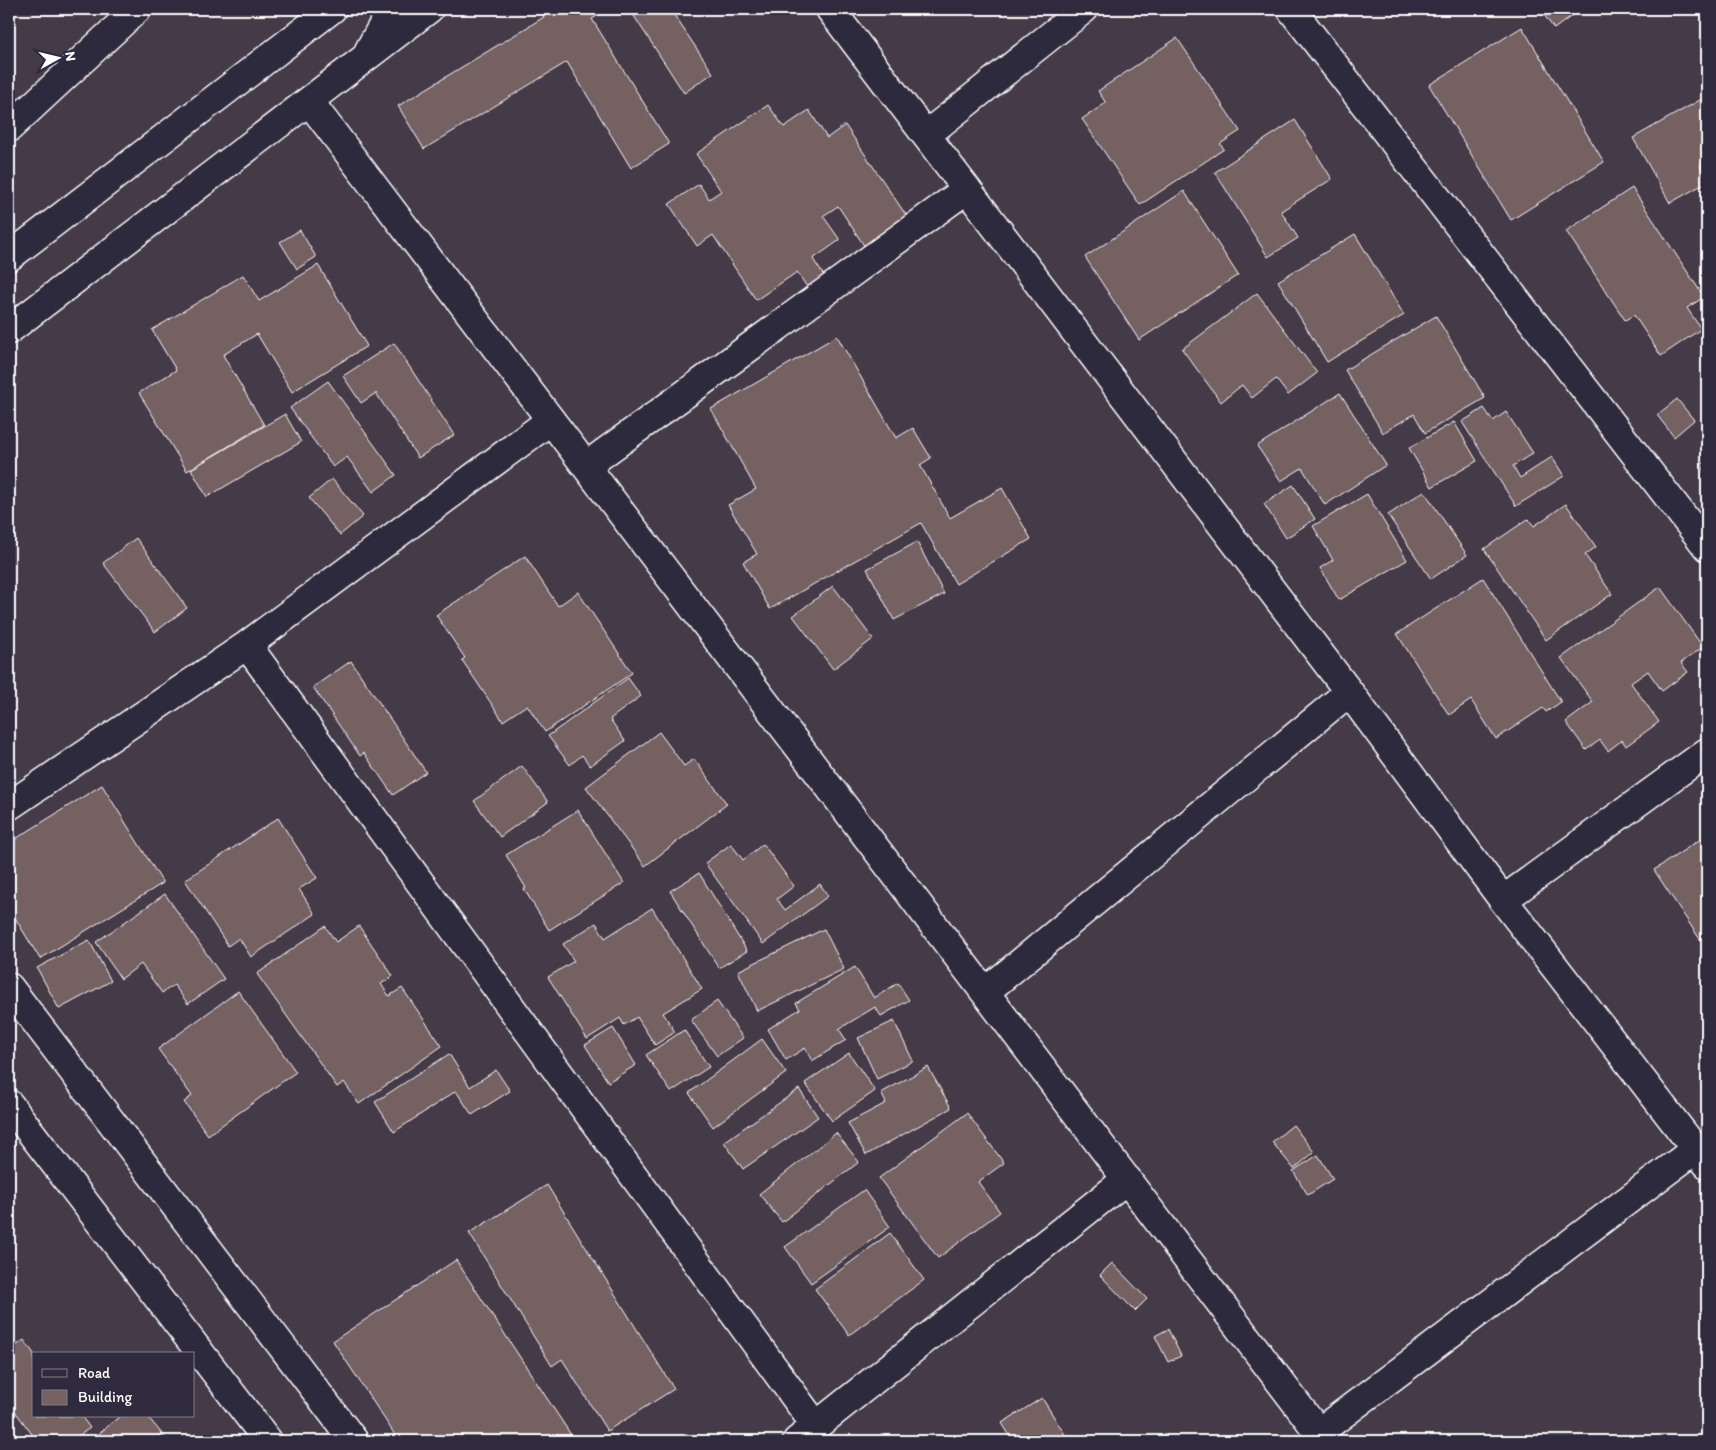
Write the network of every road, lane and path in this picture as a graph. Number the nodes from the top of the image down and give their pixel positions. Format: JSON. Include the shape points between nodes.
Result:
{"nodes":[{"id":1,"x":137,"y":9,"type":"edge"},
{"id":2,"x":332,"y":9,"type":"edge"},
{"id":3,"x":392,"y":9,"type":"edge"},
{"id":4,"x":430,"y":9,"type":"edge"},
{"id":5,"x":830,"y":9,"type":"edge"},
{"id":6,"x":1084,"y":9,"type":"edge"},
{"id":7,"x":1291,"y":9,"type":"edge"},
{"id":8,"x":363,"y":60,"type":"junction"},
{"id":9,"x":309,"y":101,"type":"junction"},
{"id":10,"x":9,"y":128,"type":"edge"},
{"id":11,"x":926,"y":135,"type":"junction"},
{"id":12,"x":967,"y":189,"type":"junction"},
{"id":13,"x":9,"y":257,"type":"edge"},
{"id":14,"x":9,"y":330,"type":"edge"},
{"id":15,"x":551,"y":420,"type":"junction"},
{"id":16,"x":586,"y":466,"type":"junction"},
{"id":17,"x":1707,"y":547,"type":"edge"},
{"id":18,"x":247,"y":645,"type":"junction"},
{"id":19,"x":1349,"y":692,"type":"junction"},
{"id":20,"x":1707,"y":752,"type":"edge"},
{"id":21,"x":9,"y":806,"type":"edge"},
{"id":22,"x":1503,"y":900,"type":"junction"},
{"id":23,"x":9,"y":987,"type":"edge"},
{"id":24,"x":985,"y":992,"type":"junction"},
{"id":25,"x":9,"y":1104,"type":"edge"},
{"id":26,"x":1702,"y":1157,"type":"edge"},
{"id":27,"x":1126,"y":1179,"type":"junction"},
{"id":28,"x":806,"y":1434,"type":"edge"},
{"id":29,"x":1322,"y":1437,"type":"edge"},
{"id":30,"x":268,"y":1441,"type":"edge"},
{"id":31,"x":354,"y":1441,"type":"edge"}],
"edges":[{"from":1,"to":10,"type":"street"},
{"from":2,"to":13,"type":"street"},
{"from":3,"to":8,"type":"street"},
{"from":4,"to":8,"type":"street"},
{"from":5,"to":11,"type":"street"},
{"from":6,"to":11,"type":"street"},
{"from":7,"to":17,"type":"street"},
{"from":8,"to":9,"type":"street"},
{"from":9,"to":14,"type":"street"},
{"from":9,"to":15,"type":"street"},
{"from":11,"to":12,"type":"street"},
{"from":12,"to":16,"type":"street"},
{"from":12,"to":19,"type":"street"},
{"from":15,"to":16,"type":"street"},
{"from":15,"to":18,"type":"street"},
{"from":16,"to":24,"type":"street"},
{"from":18,"to":21,"type":"street"},
{"from":18,"to":28,"type":"street"},
{"from":19,"to":22,"type":"street"},
{"from":19,"to":24,"type":"street"},
{"from":20,"to":22,"type":"street"},
{"from":22,"to":26,"type":"street"},
{"from":23,"to":31,"type":"street"},
{"from":24,"to":27,"type":"street"},
{"from":25,"to":30,"type":"street"},
{"from":26,"to":29,"type":"street"},
{"from":27,"to":28,"type":"street"},
{"from":27,"to":29,"type":"street"}]}
